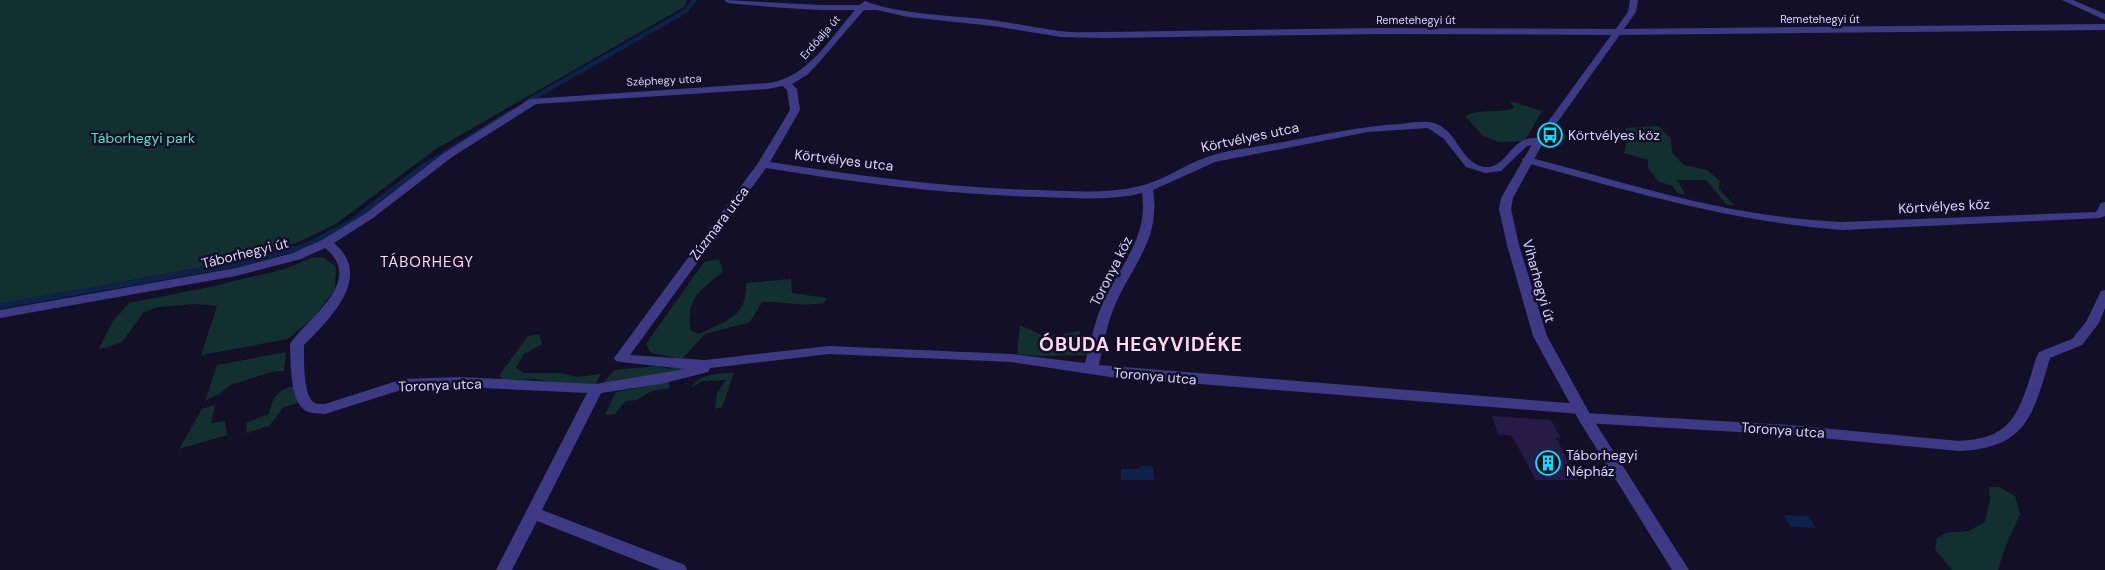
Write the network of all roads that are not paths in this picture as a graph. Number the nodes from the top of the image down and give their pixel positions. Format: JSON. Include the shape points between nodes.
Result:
{"nodes":[{"id":1,"x":728,"y":0,"type":"edge"},
{"id":2,"x":868,"y":0,"type":"edge"},
{"id":3,"x":1634,"y":0,"type":"edge"},
{"id":4,"x":2066,"y":0,"type":"edge"},
{"id":5,"x":861,"y":7,"type":"junction"},
{"id":6,"x":2105,"y":17,"type":"edge"},
{"id":7,"x":2105,"y":27,"type":"edge"},
{"id":8,"x":1618,"y":32,"type":"junction"},
{"id":9,"x":785,"y":83,"type":"junction"},
{"id":10,"x":543,"y":99,"type":"joint"},
{"id":11,"x":1540,"y":141,"type":"junction"},
{"id":12,"x":1527,"y":160,"type":"junction"},
{"id":13,"x":763,"y":164,"type":"junction"},
{"id":14,"x":1147,"y":188,"type":"junction"},
{"id":15,"x":2102,"y":210,"type":"edge"},
{"id":16,"x":326,"y":243,"type":"junction"},
{"id":17,"x":2105,"y":294,"type":"edge"},
{"id":18,"x":0,"y":314,"type":"edge"},
{"id":19,"x":621,"y":358,"type":"joint"},
{"id":20,"x":731,"y":362,"type":"junction"},
{"id":21,"x":1091,"y":368,"type":"junction"},
{"id":22,"x":596,"y":389,"type":"junction"},
{"id":23,"x":1582,"y":414,"type":"junction"},
{"id":24,"x":534,"y":514,"type":"junction"},
{"id":25,"x":504,"y":570,"type":"edge"},
{"id":26,"x":678,"y":570,"type":"edge"},
{"id":27,"x":1682,"y":570,"type":"edge"}],
"edges":[{"from":1,"to":5,"type":"street","name":"Remetehegyi út","via":[[772,6]]},
{"from":2,"to":5,"type":"street","name":"Erdőalja út"},
{"from":3,"to":8,"type":"street","name":"Viharhegyi út","via":[[1632,12]]},
{"from":4,"to":6,"type":"street"},
{"from":5,"to":8,"type":"street","name":"Remetehegyi út","via":[[1077,34]]},
{"from":5,"to":9,"type":"street","name":"Erdőalja út","via":[[806,71]]},
{"from":7,"to":8,"type":"street","name":"Remetehegyi út"},
{"from":8,"to":11,"type":"street","name":"Viharhegyi út"},
{"from":9,"to":10,"type":"street","name":"Széphegy utca"},
{"from":9,"to":13,"type":"street","name":"Zúzmara utca","via":[[792,89],[795,110]]},
{"from":10,"to":16,"type":"street","name":"Táborhegyi út","via":[[526,105],[448,155],[369,216]]},
{"from":11,"to":12,"type":"street","name":"Viharhegyi út"},
{"from":11,"to":14,"type":"street","name":"Körtvélyes utca","via":[[1522,144],[1503,167],[1490,171],[1471,166],[1438,128],[1429,125],[1368,129],[1212,159]]},
{"from":12,"to":15,"type":"street","name":"Körtvélyes köz","via":[[1714,210],[1795,223],[1842,226]]},
{"from":12,"to":23,"type":"street","name":"Viharhegyi út","via":[[1507,198],[1505,209],[1540,336]]},
{"from":13,"to":14,"type":"street","name":"Körtvélyes utca","via":[[988,193],[1089,194]]},
{"from":13,"to":19,"type":"street","name":"Zúzmara utca"},
{"from":14,"to":21,"type":"street","name":"Toronya köz","via":[[1150,211],[1144,239],[1112,298]]},
{"from":16,"to":18,"type":"street","name":"Táborhegyi út","via":[[263,267]]},
{"from":16,"to":22,"type":"street","name":"Toronya utca","via":[[344,263],[344,283],[334,301],[297,344],[301,392],[311,408],[324,408],[403,384],[460,382]]},
{"from":17,"to":23,"type":"street","name":"Toronya utca","via":[[2092,323],[2077,342],[2044,355],[2024,413],[2012,430],[1998,441],[1958,446]]},
{"from":19,"to":20,"type":"street","name":"Toronya utca","via":[[677,365]]},
{"from":20,"to":21,"type":"street","name":"Toronya utca","via":[[799,351],[829,350],[1010,358]]},
{"from":20,"to":22,"type":"street","name":"Toronya utca","via":[[662,380]]},
{"from":21,"to":23,"type":"street","name":"Toronya utca"},
{"from":22,"to":24,"type":"street"},
{"from":23,"to":27,"type":"street","name":"Viharhegyi út"},
{"from":24,"to":25,"type":"street"},
{"from":24,"to":26,"type":"street"}]}
